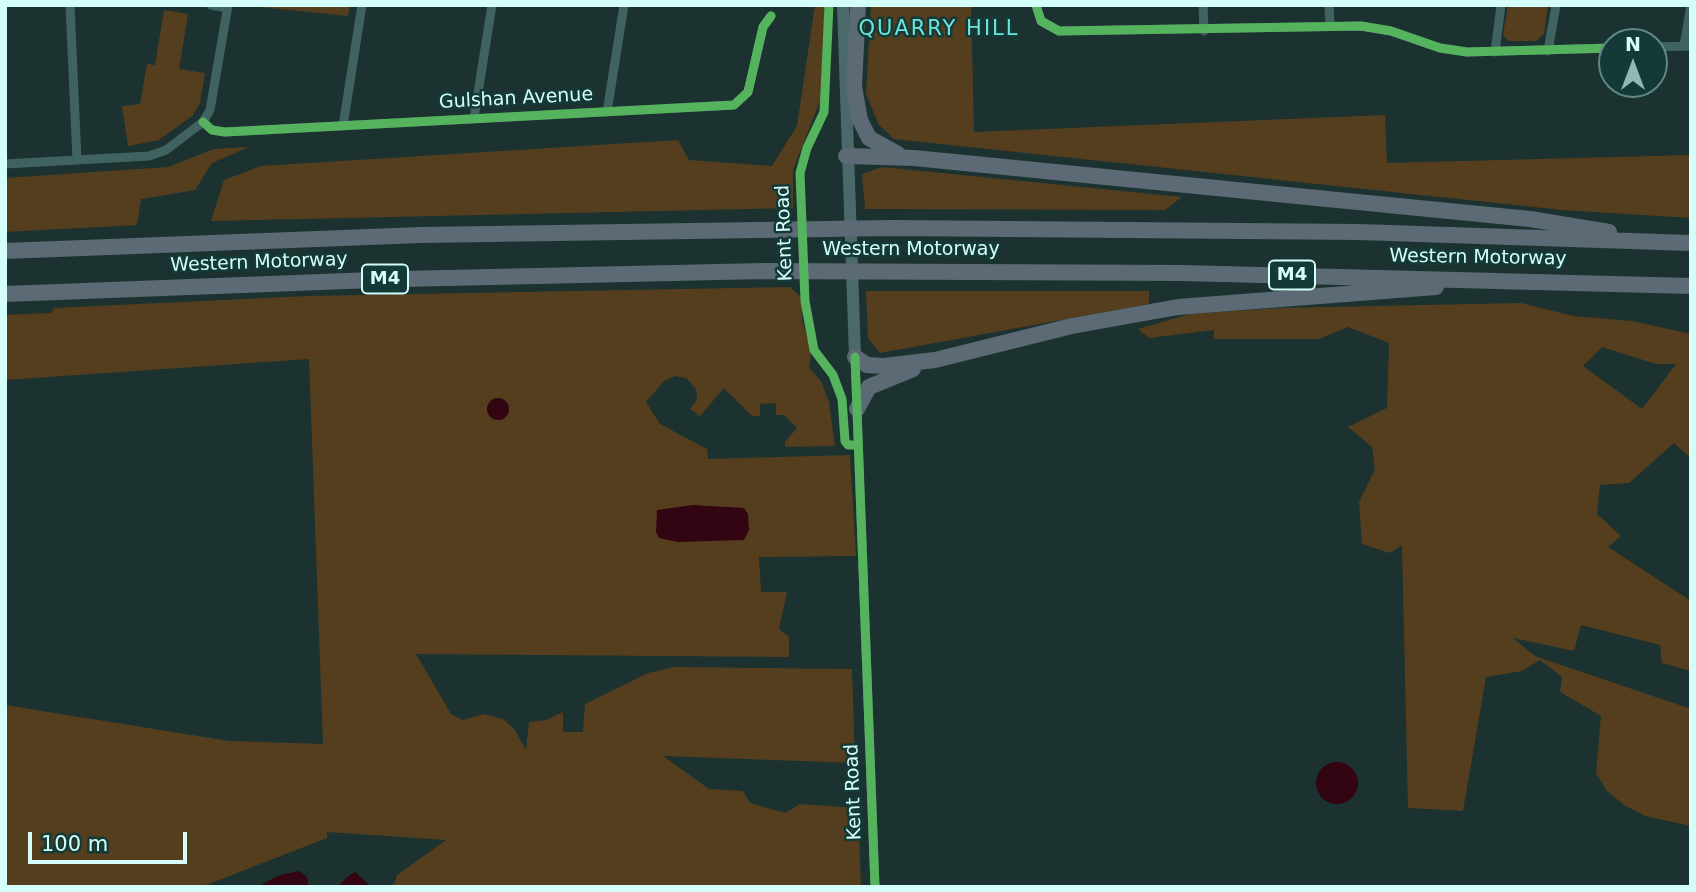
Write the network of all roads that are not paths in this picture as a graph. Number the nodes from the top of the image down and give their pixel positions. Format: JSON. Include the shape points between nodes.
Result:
{"nodes":[{"id":1,"x":69,"y":5,"type":"edge"},
{"id":2,"x":211,"y":5,"type":"edge"},
{"id":3,"x":362,"y":5,"type":"edge"},
{"id":4,"x":492,"y":5,"type":"edge"},
{"id":5,"x":624,"y":5,"type":"edge"},
{"id":6,"x":843,"y":5,"type":"edge"},
{"id":7,"x":858,"y":5,"type":"edge"},
{"id":8,"x":1036,"y":5,"type":"edge"},
{"id":9,"x":1203,"y":5,"type":"edge"},
{"id":10,"x":1329,"y":5,"type":"edge"},
{"id":11,"x":1501,"y":5,"type":"edge"},
{"id":12,"x":1556,"y":5,"type":"edge"},
{"id":13,"x":1691,"y":5,"type":"edge"},
{"id":14,"x":228,"y":7,"type":"edge"},
{"id":15,"x":771,"y":16,"type":"dead end"},
{"id":16,"x":1329,"y":26,"type":"junction"},
{"id":17,"x":1204,"y":31,"type":"junction"},
{"id":18,"x":1687,"y":46,"type":"edge"},
{"id":19,"x":1668,"y":47,"type":"edge"},
{"id":20,"x":1598,"y":49,"type":"edge"},
{"id":21,"x":1548,"y":51,"type":"junction"},
{"id":22,"x":1495,"y":52,"type":"junction"},
{"id":23,"x":844,"y":81,"type":"junction"},
{"id":24,"x":607,"y":112,"type":"junction"},
{"id":25,"x":474,"y":118,"type":"junction"},
{"id":26,"x":203,"y":122,"type":"junction"},
{"id":27,"x":343,"y":126,"type":"junction"},
{"id":28,"x":846,"y":156,"type":"junction"},
{"id":29,"x":914,"y":158,"type":"junction"},
{"id":30,"x":77,"y":160,"type":"junction"},
{"id":31,"x":5,"y":164,"type":"edge"},
{"id":32,"x":1684,"y":243,"type":"edge"},
{"id":33,"x":5,"y":251,"type":"edge"},
{"id":34,"x":1511,"y":279,"type":"junction"},
{"id":35,"x":1691,"y":286,"type":"edge"},
{"id":36,"x":5,"y":294,"type":"edge"},
{"id":37,"x":855,"y":356,"type":"junction"},
{"id":38,"x":935,"y":360,"type":"junction"},
{"id":39,"x":857,"y":409,"type":"junction"},
{"id":40,"x":875,"y":887,"type":"edge"}],
"edges":[{"from":1,"to":30,"type":"street"},
{"from":2,"to":14,"type":"street"},
{"from":3,"to":27,"type":"street"},
{"from":4,"to":25,"type":"street"},
{"from":5,"to":24,"type":"street"},
{"from":6,"to":23,"type":"main road","name":"Kent Road"},
{"from":7,"to":23,"type":"main road","name":"Kent Road"},
{"from":7,"to":29,"type":"highway","via":[[854,87],[864,130],[877,145]]},
{"from":8,"to":17,"type":"street","via":[[1041,21],[1059,31]]},
{"from":9,"to":17,"type":"street"},
{"from":10,"to":16,"type":"street"},
{"from":11,"to":22,"type":"street"},
{"from":12,"to":21,"type":"street"},
{"from":13,"to":18,"type":"street"},
{"from":14,"to":26,"type":"street","via":[[212,101]]},
{"from":15,"to":24,"type":"street","name":"Gulshan Avenue","via":[[763,27],[748,92],[740,102]]},
{"from":16,"to":17,"type":"street"},
{"from":16,"to":22,"type":"street","via":[[1381,29],[1454,51]]},
{"from":18,"to":19,"type":"street"},
{"from":20,"to":21,"type":"street"},
{"from":21,"to":22,"type":"street"},
{"from":23,"to":28,"type":"main road","name":"Kent Road"},
{"from":24,"to":25,"type":"street","name":"Gulshan Avenue"},
{"from":25,"to":27,"type":"street","name":"Gulshan Avenue"},
{"from":26,"to":27,"type":"street","name":"Gulshan Avenue","via":[[212,130],[225,132]]},
{"from":26,"to":30,"type":"street","via":[[155,155]]},
{"from":28,"to":29,"type":"highway"},
{"from":28,"to":37,"type":"main road","name":"Kent Road"},
{"from":29,"to":32,"type":"highway","via":[[1530,219]]},
{"from":30,"to":31,"type":"street"},
{"from":32,"to":33,"type":"highway","name":"Western Motorway","number":"M4","via":[[1360,232],[880,229],[421,235]]},
{"from":34,"to":35,"type":"highway","name":"Western Motorway","number":"M4"},
{"from":34,"to":36,"type":"highway","name":"Western Motorway","number":"M4","via":[[764,271]]},
{"from":34,"to":38,"type":"highway","via":[[1178,307],[1072,326]]},
{"from":37,"to":38,"type":"highway","via":[[874,366]]},
{"from":37,"to":39,"type":"street","name":"Kent Road"},
{"from":38,"to":39,"type":"highway","via":[[869,387]]},
{"from":39,"to":40,"type":"street","name":"Kent Road"}]}
